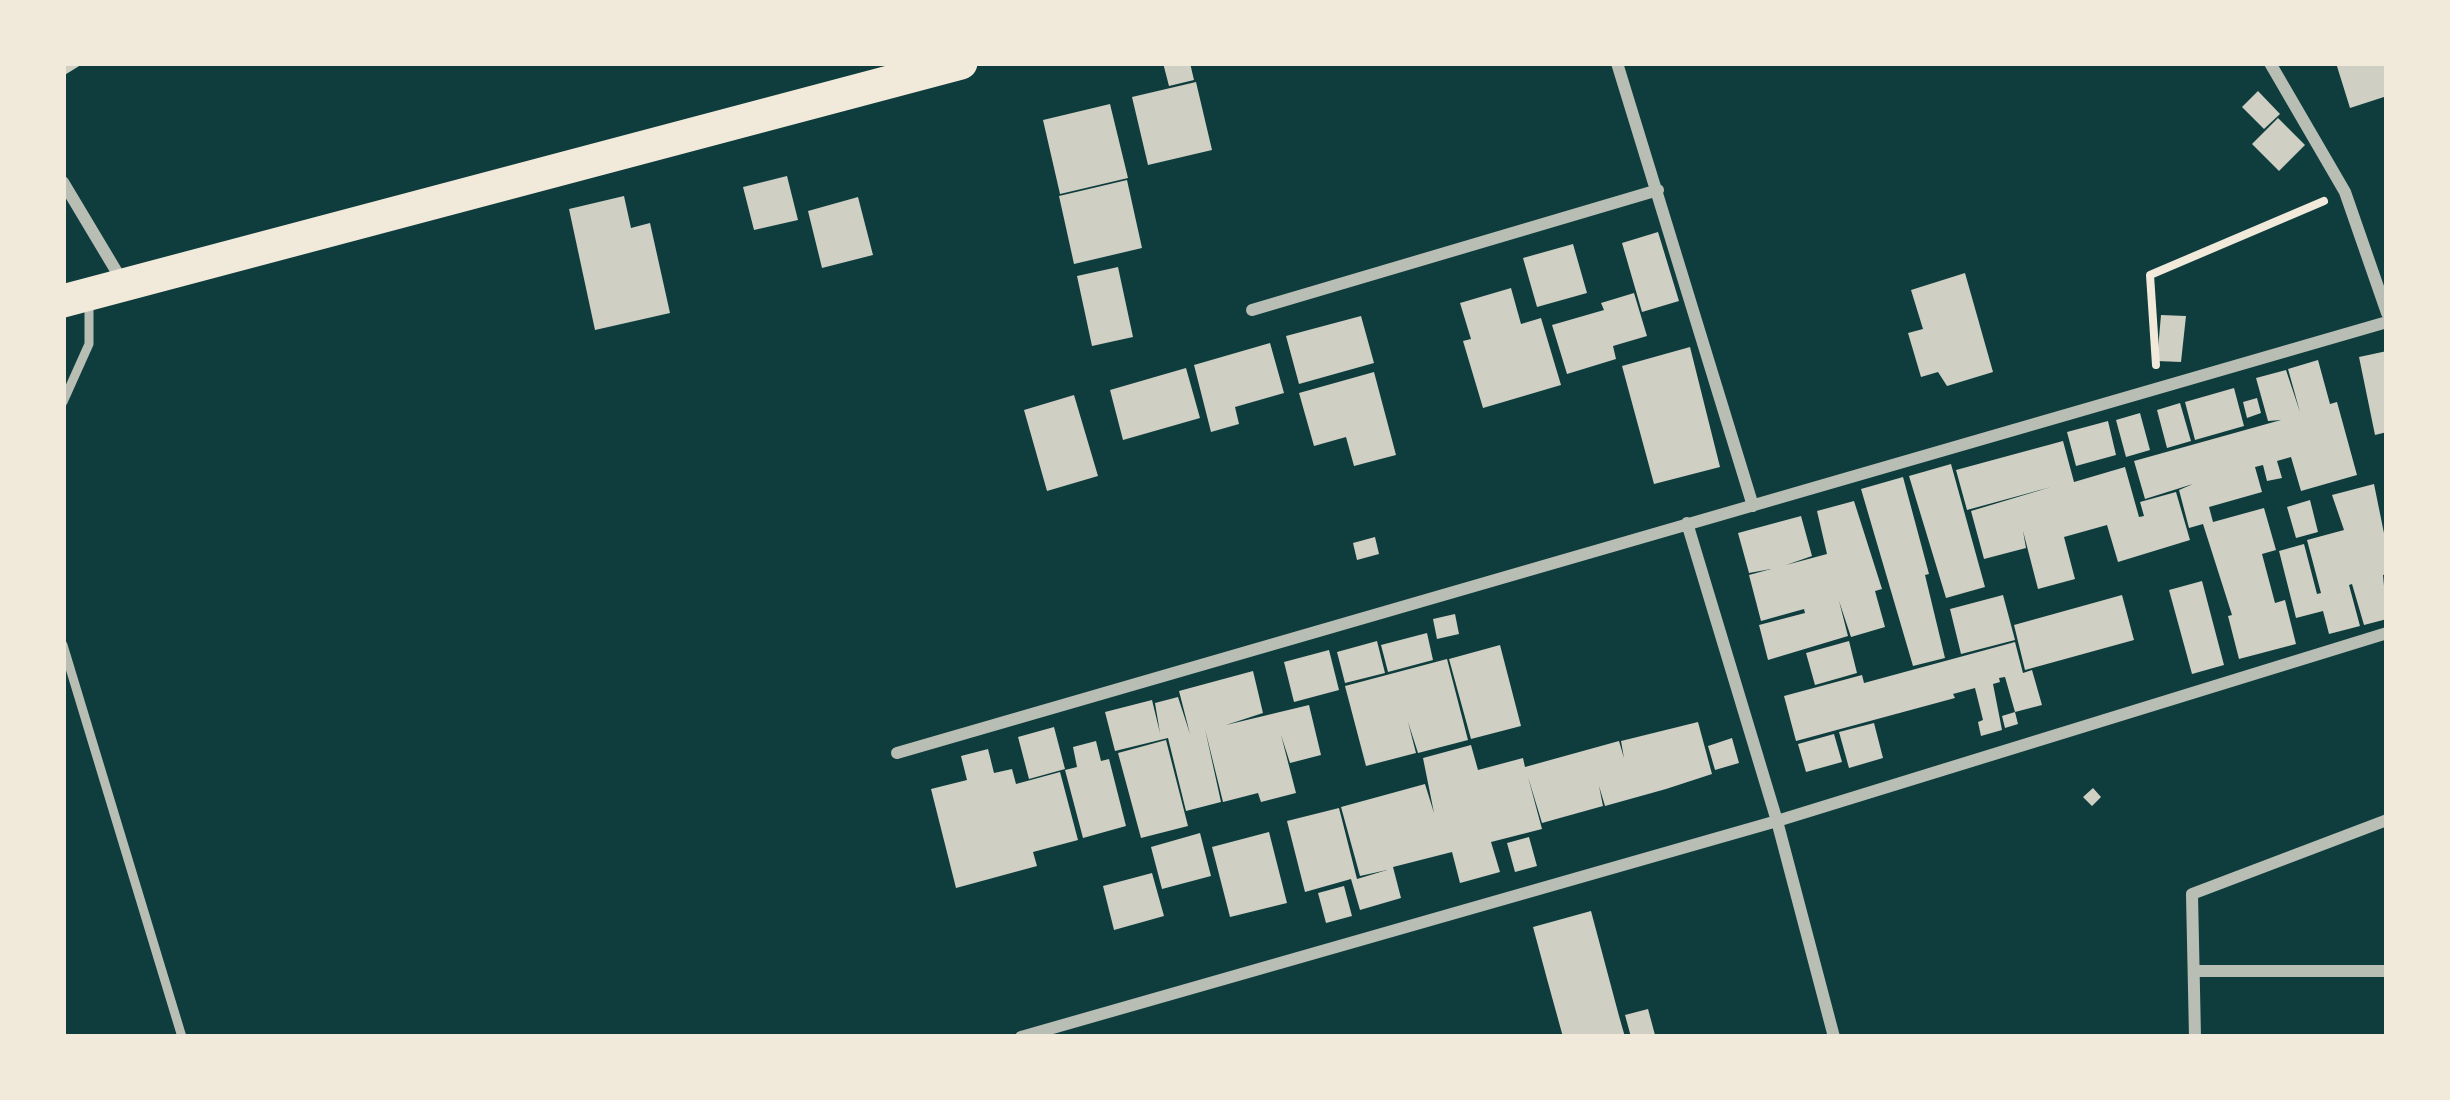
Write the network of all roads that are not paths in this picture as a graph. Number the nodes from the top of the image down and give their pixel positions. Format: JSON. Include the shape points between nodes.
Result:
{"nodes":[{"id":1,"x":961,"y":63,"type":"edge"},
{"id":2,"x":1617,"y":63,"type":"edge"},
{"id":3,"x":2270,"y":63,"type":"edge"},
{"id":4,"x":63,"y":182,"type":"edge"},
{"id":5,"x":1658,"y":190,"type":"junction"},
{"id":6,"x":124,"y":284,"type":"junction"},
{"id":7,"x":76,"y":297,"type":"edge"},
{"id":8,"x":1252,"y":310,"type":"dead end"},
{"id":9,"x":2387,"y":313,"type":"edge"},
{"id":10,"x":2387,"y":322,"type":"edge"},
{"id":11,"x":63,"y":402,"type":"edge"},
{"id":12,"x":1753,"y":506,"type":"junction"},
{"id":13,"x":1687,"y":523,"type":"junction"},
{"id":14,"x":2387,"y":633,"type":"edge"},
{"id":15,"x":63,"y":645,"type":"edge"},
{"id":16,"x":896,"y":753,"type":"dead end"},
{"id":17,"x":2387,"y":820,"type":"edge"},
{"id":18,"x":1777,"y":821,"type":"junction"},
{"id":19,"x":2194,"y":970,"type":"junction"},
{"id":20,"x":2387,"y":970,"type":"edge"},
{"id":21,"x":182,"y":1037,"type":"edge"},
{"id":22,"x":1021,"y":1037,"type":"edge"},
{"id":23,"x":1834,"y":1037,"type":"edge"},
{"id":24,"x":2195,"y":1037,"type":"edge"}],
"edges":[{"from":1,"to":6,"type":"highway"},
{"from":2,"to":5,"type":"street"},
{"from":3,"to":9,"type":"street","via":[[2345,192]]},
{"from":4,"to":6,"type":"street"},
{"from":5,"to":8,"type":"street"},
{"from":5,"to":12,"type":"street"},
{"from":6,"to":7,"type":"highway"},
{"from":7,"to":11,"type":"lane","via":[[89,344]]},
{"from":10,"to":12,"type":"street"},
{"from":12,"to":13,"type":"street"},
{"from":13,"to":16,"type":"street"},
{"from":13,"to":18,"type":"street"},
{"from":14,"to":18,"type":"street"},
{"from":15,"to":21,"type":"lane"},
{"from":17,"to":19,"type":"street","via":[[2192,894]]},
{"from":18,"to":22,"type":"street"},
{"from":18,"to":23,"type":"street"},
{"from":19,"to":20,"type":"street"},
{"from":19,"to":24,"type":"street"}]}
